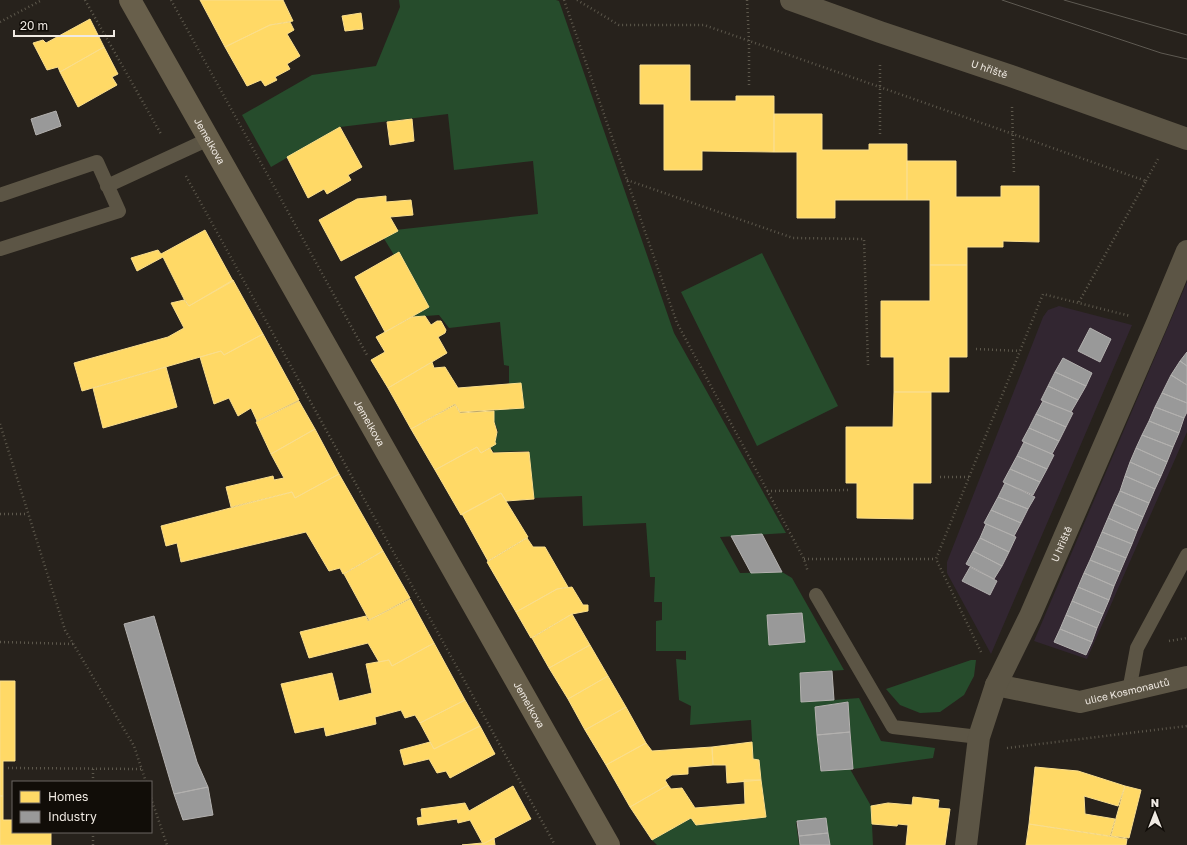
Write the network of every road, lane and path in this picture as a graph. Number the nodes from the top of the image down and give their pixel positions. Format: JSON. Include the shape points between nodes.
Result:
{"nodes":[{"id":1,"x":42,"y":0,"type":"edge"},
{"id":2,"x":85,"y":0,"type":"edge"},
{"id":3,"x":130,"y":0,"type":"edge"},
{"id":4,"x":564,"y":0,"type":"edge"},
{"id":5,"x":577,"y":0,"type":"edge"},
{"id":6,"x":747,"y":0,"type":"edge"},
{"id":7,"x":791,"y":0,"type":"edge"},
{"id":8,"x":35,"y":2,"type":"edge"},
{"id":9,"x":0,"y":22,"type":"edge"},
{"id":10,"x":880,"y":32,"type":"junction"},
{"id":11,"x":749,"y":41,"type":"junction"},
{"id":12,"x":1011,"y":76,"type":"junction"},
{"id":13,"x":749,"y":85,"type":"dead end"},
{"id":14,"x":880,"y":88,"type":"junction"},
{"id":15,"x":880,"y":134,"type":"dead end"},
{"id":16,"x":1013,"y":135,"type":"junction"},
{"id":17,"x":163,"y":136,"type":"dead end"},
{"id":18,"x":209,"y":139,"type":"junction"},
{"id":19,"x":1187,"y":139,"type":"edge"},
{"id":20,"x":1160,"y":156,"type":"dead end"},
{"id":21,"x":185,"y":174,"type":"dead end"},
{"id":22,"x":1014,"y":174,"type":"dead end"},
{"id":23,"x":627,"y":180,"type":"junction"},
{"id":24,"x":1146,"y":181,"type":"junction"},
{"id":25,"x":108,"y":186,"type":"junction"},
{"id":26,"x":0,"y":195,"type":"edge"},
{"id":27,"x":0,"y":249,"type":"edge"},
{"id":28,"x":1187,"y":251,"type":"edge"},
{"id":29,"x":1079,"y":302,"type":"junction"},
{"id":30,"x":1157,"y":323,"type":"junction"},
{"id":31,"x":976,"y":349,"type":"dead end"},
{"id":32,"x":1020,"y":351,"type":"junction"},
{"id":33,"x":868,"y":365,"type":"dead end"},
{"id":34,"x":0,"y":424,"type":"edge"},
{"id":35,"x":940,"y":477,"type":"dead end"},
{"id":36,"x":969,"y":477,"type":"junction"},
{"id":37,"x":851,"y":490,"type":"dead end"},
{"id":38,"x":767,"y":491,"type":"junction"},
{"id":39,"x":0,"y":514,"type":"edge"},
{"id":40,"x":28,"y":514,"type":"junction"},
{"id":41,"x":1187,"y":555,"type":"edge"},
{"id":42,"x":804,"y":559,"type":"junction"},
{"id":43,"x":936,"y":559,"type":"junction"},
{"id":44,"x":816,"y":596,"type":"joint"},
{"id":45,"x":0,"y":642,"type":"edge"},
{"id":46,"x":73,"y":644,"type":"junction"},
{"id":47,"x":1187,"y":677,"type":"edge"},
{"id":48,"x":996,"y":685,"type":"junction"},
{"id":49,"x":1129,"y":691,"type":"junction"},
{"id":50,"x":1187,"y":726,"type":"edge"},
{"id":51,"x":979,"y":737,"type":"junction"},
{"id":52,"x":8,"y":768,"type":"dead end"},
{"id":53,"x":92,"y":769,"type":"junction"},
{"id":54,"x":141,"y":769,"type":"junction"},
{"id":55,"x":93,"y":781,"type":"edge"},
{"id":56,"x":146,"y":781,"type":"edge"},
{"id":57,"x":152,"y":801,"type":"edge"},
{"id":58,"x":93,"y":833,"type":"edge"},
{"id":59,"x":93,"y":845,"type":"edge"},
{"id":60,"x":167,"y":845,"type":"edge"},
{"id":61,"x":555,"y":845,"type":"edge"},
{"id":62,"x":609,"y":845,"type":"edge"},
{"id":63,"x":966,"y":845,"type":"edge"}],
"edges":[{"from":1,"to":8,"type":"path"},
{"from":2,"to":17,"type":"path"},
{"from":3,"to":18,"type":"street","name":"Jemelkova"},
{"from":4,"to":23,"type":"path"},
{"from":5,"to":11,"type":"path","via":[[619,25],[704,25]]},
{"from":6,"to":11,"type":"path"},
{"from":7,"to":10,"type":"street","name":"U hřiště"},
{"from":8,"to":9,"type":"path"},
{"from":10,"to":12,"type":"street","name":"U hřiště"},
{"from":10,"to":14,"type":"path"},
{"from":11,"to":13,"type":"path"},
{"from":11,"to":14,"type":"path"},
{"from":12,"to":16,"type":"path"},
{"from":12,"to":19,"type":"street","name":"U hřiště"},
{"from":14,"to":15,"type":"path"},
{"from":14,"to":16,"type":"path"},
{"from":16,"to":22,"type":"path"},
{"from":16,"to":24,"type":"path"},
{"from":18,"to":25,"type":"lane"},
{"from":18,"to":62,"type":"street","name":"Jemelkova"},
{"from":20,"to":24,"type":"path"},
{"from":21,"to":61,"type":"path"},
{"from":23,"to":33,"type":"path","via":[[793,238],[864,239]]},
{"from":23,"to":38,"type":"path","via":[[677,323]]},
{"from":24,"to":29,"type":"path"},
{"from":25,"to":26,"type":"lane","via":[[97,162]]},
{"from":25,"to":27,"type":"lane","via":[[119,211]]},
{"from":28,"to":30,"type":"street","name":"U hřiště"},
{"from":29,"to":30,"type":"path"},
{"from":29,"to":32,"type":"path","via":[[1043,294]]},
{"from":30,"to":48,"type":"street","name":"U hřiště","via":[[1030,616]]},
{"from":31,"to":32,"type":"path"},
{"from":32,"to":36,"type":"path"},
{"from":34,"to":40,"type":"path"},
{"from":35,"to":36,"type":"path"},
{"from":36,"to":43,"type":"path"},
{"from":37,"to":38,"type":"path"},
{"from":38,"to":42,"type":"path"},
{"from":39,"to":40,"type":"path"},
{"from":40,"to":46,"type":"path","via":[[65,630]]},
{"from":41,"to":49,"type":"lane","via":[[1137,648]]},
{"from":42,"to":43,"type":"path"},
{"from":42,"to":44,"type":"path"},
{"from":43,"to":48,"type":"path"},
{"from":44,"to":51,"type":"lane","via":[[893,727]]},
{"from":45,"to":46,"type":"path"},
{"from":46,"to":54,"type":"path","via":[[134,746]]},
{"from":47,"to":49,"type":"street","name":"ulice Kosmonautů"},
{"from":48,"to":49,"type":"street","name":"ulice Kosmonautů","via":[[1080,702]]},
{"from":48,"to":51,"type":"street","name":"U hřiště"},
{"from":50,"to":51,"type":"path","via":[[1003,749]]},
{"from":51,"to":63,"type":"street","name":"U hřiště"},
{"from":52,"to":53,"type":"path"},
{"from":53,"to":54,"type":"path"},
{"from":53,"to":55,"type":"path"},
{"from":54,"to":56,"type":"path"},
{"from":57,"to":60,"type":"path"},
{"from":58,"to":59,"type":"path"}]}
